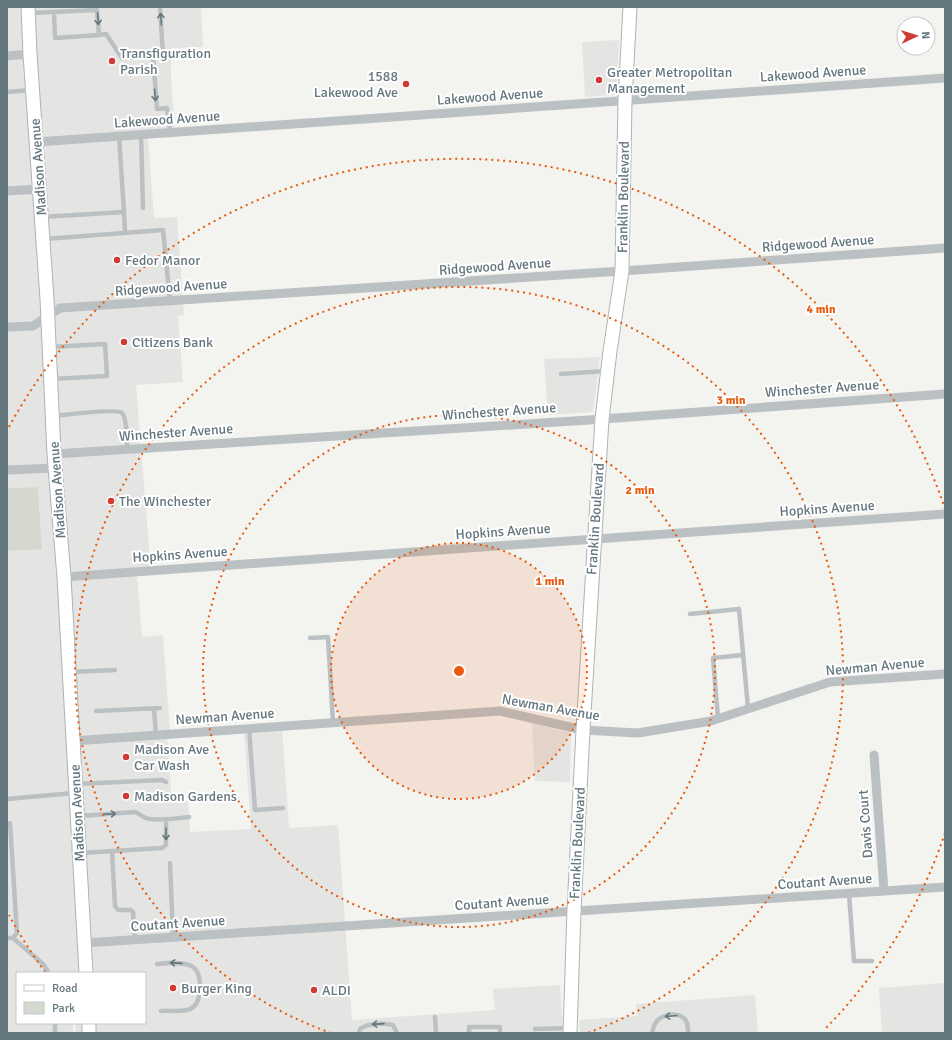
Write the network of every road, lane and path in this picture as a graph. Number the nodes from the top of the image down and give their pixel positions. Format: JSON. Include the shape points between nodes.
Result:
{"nodes":[{"id":1,"x":160,"y":7,"type":"edge"},
{"id":2,"x":630,"y":7,"type":"edge"},
{"id":3,"x":28,"y":10,"type":"edge"},
{"id":4,"x":54,"y":13,"type":"junction"},
{"id":5,"x":99,"y":35,"type":"junction"},
{"id":6,"x":30,"y":54,"type":"junction"},
{"id":7,"x":7,"y":56,"type":"edge"},
{"id":8,"x":153,"y":56,"type":"junction"},
{"id":9,"x":945,"y":78,"type":"edge"},
{"id":10,"x":33,"y":90,"type":"junction"},
{"id":11,"x":7,"y":92,"type":"edge"},
{"id":12,"x":625,"y":100,"type":"junction"},
{"id":13,"x":170,"y":132,"type":"junction"},
{"id":14,"x":140,"y":134,"type":"junction"},
{"id":15,"x":118,"y":136,"type":"junction"},
{"id":16,"x":36,"y":142,"type":"junction"},
{"id":17,"x":40,"y":189,"type":"junction"},
{"id":18,"x":7,"y":191,"type":"edge"},
{"id":19,"x":143,"y":208,"type":"dead end"},
{"id":20,"x":124,"y":212,"type":"junction"},
{"id":21,"x":42,"y":218,"type":"junction"},
{"id":22,"x":125,"y":233,"type":"junction"},
{"id":23,"x":43,"y":240,"type":"junction"},
{"id":24,"x":945,"y":248,"type":"edge"},
{"id":25,"x":622,"y":271,"type":"junction"},
{"id":26,"x":170,"y":301,"type":"junction"},
{"id":27,"x":48,"y":315,"type":"junction"},
{"id":28,"x":7,"y":327,"type":"edge"},
{"id":29,"x":49,"y":347,"type":"junction"},
{"id":30,"x":607,"y":371,"type":"junction"},
{"id":31,"x":561,"y":374,"type":"dead end"},
{"id":32,"x":51,"y":379,"type":"junction"},
{"id":33,"x":945,"y":394,"type":"edge"},
{"id":34,"x":52,"y":416,"type":"junction"},
{"id":35,"x":602,"y":419,"type":"junction"},
{"id":36,"x":127,"y":449,"type":"junction"},
{"id":37,"x":54,"y":454,"type":"junction"},
{"id":38,"x":55,"y":468,"type":"junction"},
{"id":39,"x":7,"y":470,"type":"edge"},
{"id":40,"x":945,"y":514,"type":"edge"},
{"id":41,"x":594,"y":538,"type":"junction"},
{"id":42,"x":64,"y":577,"type":"junction"},
{"id":43,"x":690,"y":614,"type":"dead end"},
{"id":44,"x":310,"y":638,"type":"dead end"},
{"id":45,"x":743,"y":655,"type":"junction"},
{"id":46,"x":116,"y":670,"type":"dead end"},
{"id":47,"x":69,"y":673,"type":"junction"},
{"id":48,"x":945,"y":674,"type":"edge"},
{"id":49,"x":160,"y":708,"type":"dead end"},
{"id":50,"x":748,"y":708,"type":"junction"},
{"id":51,"x":154,"y":709,"type":"junction"},
{"id":52,"x":96,"y":711,"type":"dead end"},
{"id":53,"x":718,"y":718,"type":"junction"},
{"id":54,"x":333,"y":722,"type":"junction"},
{"id":55,"x":249,"y":728,"type":"junction"},
{"id":56,"x":583,"y":730,"type":"junction"},
{"id":57,"x":156,"y":735,"type":"junction"},
{"id":58,"x":73,"y":741,"type":"junction"},
{"id":59,"x":874,"y":755,"type":"dead end"},
{"id":60,"x":166,"y":782,"type":"dead end"},
{"id":61,"x":75,"y":788,"type":"junction"},
{"id":62,"x":7,"y":800,"type":"edge"},
{"id":63,"x":283,"y":808,"type":"dead end"},
{"id":64,"x":77,"y":816,"type":"junction"},
{"id":65,"x":189,"y":817,"type":"dead end"},
{"id":66,"x":166,"y":819,"type":"junction"},
{"id":67,"x":10,"y":823,"type":"dead end"},
{"id":68,"x":112,"y":851,"type":"junction"},
{"id":69,"x":79,"y":853,"type":"junction"},
{"id":70,"x":170,"y":863,"type":"dead end"},
{"id":71,"x":945,"y":887,"type":"edge"},
{"id":72,"x":884,"y":891,"type":"junction"},
{"id":73,"x":849,"y":894,"type":"junction"},
{"id":74,"x":574,"y":911,"type":"junction"},
{"id":75,"x":173,"y":936,"type":"junction"},
{"id":76,"x":7,"y":938,"type":"edge"},
{"id":77,"x":13,"y":938,"type":"junction"},
{"id":78,"x":135,"y":940,"type":"junction"},
{"id":79,"x":84,"y":943,"type":"junction"},
{"id":80,"x":872,"y":961,"type":"dead end"},
{"id":81,"x":157,"y":964,"type":"dead end"},
{"id":82,"x":48,"y":972,"type":"edge"},
{"id":83,"x":86,"y":972,"type":"edge"},
{"id":84,"x":161,"y":1011,"type":"dead end"},
{"id":85,"x":435,"y":1017,"type":"dead end"},
{"id":86,"x":535,"y":1029,"type":"dead end"},
{"id":87,"x":570,"y":1031,"type":"edge"},
{"id":88,"x":359,"y":1033,"type":"edge"},
{"id":89,"x":396,"y":1033,"type":"edge"},
{"id":90,"x":436,"y":1033,"type":"edge"},
{"id":91,"x":469,"y":1033,"type":"edge"},
{"id":92,"x":500,"y":1033,"type":"edge"},
{"id":93,"x":652,"y":1033,"type":"edge"},
{"id":94,"x":688,"y":1033,"type":"edge"}],
"edges":[{"from":8,"to":1,"type":"lane","one_way":true,"via":[[164,56]]},
{"from":2,"to":12,"type":"street","name":"Franklin Boulevard"},
{"from":3,"to":4,"type":"lane"},
{"from":3,"to":6,"type":"street","name":"Madison Avenue"},
{"from":4,"to":5,"type":"lane","one_way":true,"via":[[97,10]]},
{"from":4,"to":5,"type":"lane","via":[[55,38]]},
{"from":5,"to":8,"type":"lane","via":[[106,34],[122,58]]},
{"from":6,"to":7,"type":"street"},
{"from":6,"to":10,"type":"street","name":"Madison Avenue"},
{"from":8,"to":13,"type":"lane","one_way":true,"via":[[156,109],[167,108]]},
{"from":9,"to":12,"type":"street","name":"Lakewood Avenue"},
{"from":10,"to":11,"type":"lane"},
{"from":10,"to":16,"type":"street","name":"Madison Avenue"},
{"from":12,"to":13,"type":"street","name":"Lakewood Avenue"},
{"from":12,"to":25,"type":"street","name":"Franklin Boulevard"},
{"from":13,"to":14,"type":"street","name":"Lakewood Avenue"},
{"from":14,"to":15,"type":"street","name":"Lakewood Avenue"},
{"from":14,"to":19,"type":"lane"},
{"from":15,"to":16,"type":"street","name":"Lakewood Avenue"},
{"from":15,"to":20,"type":"lane"},
{"from":16,"to":17,"type":"street","name":"Madison Avenue"},
{"from":17,"to":18,"type":"street"},
{"from":17,"to":21,"type":"street","name":"Madison Avenue"},
{"from":20,"to":21,"type":"lane"},
{"from":20,"to":22,"type":"lane"},
{"from":21,"to":23,"type":"street","name":"Madison Avenue"},
{"from":22,"to":23,"type":"lane"},
{"from":22,"to":26,"type":"lane","via":[[163,230]]},
{"from":23,"to":27,"type":"street","name":"Madison Avenue"},
{"from":24,"to":25,"type":"street","name":"Ridgewood Avenue"},
{"from":25,"to":26,"type":"street","name":"Ridgewood Avenue"},
{"from":25,"to":30,"type":"street","name":"Franklin Boulevard"},
{"from":26,"to":27,"type":"street","name":"Ridgewood Avenue","via":[[60,308]]},
{"from":27,"to":28,"type":"street","name":"Ridgewood Avenue","via":[[33,326]]},
{"from":27,"to":29,"type":"street","name":"Madison Avenue"},
{"from":29,"to":32,"type":"street","name":"Madison Avenue"},
{"from":29,"to":32,"type":"lane","via":[[105,344],[106,376]]},
{"from":30,"to":31,"type":"lane"},
{"from":30,"to":35,"type":"street","name":"Franklin Boulevard"},
{"from":32,"to":34,"type":"street","name":"Madison Avenue"},
{"from":33,"to":35,"type":"street","name":"Winchester Avenue"},
{"from":34,"to":36,"type":"lane","via":[[119,411],[125,418]]},
{"from":34,"to":37,"type":"street","name":"Madison Avenue"},
{"from":35,"to":36,"type":"street","name":"Winchester Avenue"},
{"from":35,"to":41,"type":"street","name":"Franklin Boulevard"},
{"from":36,"to":37,"type":"street","name":"Winchester Avenue"},
{"from":37,"to":38,"type":"street","name":"Madison Avenue"},
{"from":38,"to":39,"type":"street"},
{"from":38,"to":42,"type":"street","name":"Madison Avenue"},
{"from":40,"to":41,"type":"street","name":"Hopkins Avenue"},
{"from":41,"to":42,"type":"street","name":"Hopkins Avenue"},
{"from":41,"to":56,"type":"street","name":"Franklin Boulevard"},
{"from":42,"to":47,"type":"street","name":"Madison Avenue"},
{"from":43,"to":45,"type":"lane","via":[[739,609]]},
{"from":44,"to":54,"type":"lane","via":[[328,637]]},
{"from":45,"to":50,"type":"lane"},
{"from":45,"to":53,"type":"lane","via":[[713,658]]},
{"from":46,"to":47,"type":"lane"},
{"from":47,"to":58,"type":"street","name":"Madison Avenue"},
{"from":48,"to":50,"type":"street","name":"Newman Avenue","via":[[830,682]]},
{"from":49,"to":51,"type":"lane"},
{"from":50,"to":53,"type":"street","name":"Newman Avenue"},
{"from":51,"to":52,"type":"lane"},
{"from":51,"to":57,"type":"lane"},
{"from":53,"to":56,"type":"street","name":"Newman Avenue","via":[[638,733]]},
{"from":54,"to":55,"type":"street","name":"Newman Avenue"},
{"from":54,"to":56,"type":"street","name":"Newman Avenue","via":[[500,711]]},
{"from":55,"to":57,"type":"street","name":"Newman Avenue"},
{"from":55,"to":63,"type":"lane","via":[[255,810]]},
{"from":56,"to":74,"type":"street","name":"Franklin Boulevard"},
{"from":57,"to":58,"type":"street","name":"Newman Avenue"},
{"from":58,"to":61,"type":"street","name":"Madison Avenue"},
{"from":59,"to":72,"type":"street","name":"Davis Court"},
{"from":60,"to":61,"type":"lane","via":[[162,780]]},
{"from":61,"to":62,"type":"lane"},
{"from":61,"to":64,"type":"street","name":"Madison Avenue"},
{"from":64,"to":66,"type":"lane","one_way":true,"via":[[135,812],[146,818]]},
{"from":64,"to":69,"type":"street","name":"Madison Avenue"},
{"from":65,"to":66,"type":"lane"},
{"from":66,"to":68,"type":"lane","one_way":true,"via":[[166,845],[162,848]]},
{"from":67,"to":77,"type":"lane","via":[[17,933]]},
{"from":68,"to":69,"type":"lane"},
{"from":68,"to":78,"type":"lane","via":[[115,906],[118,910],[133,912]]},
{"from":69,"to":79,"type":"street","name":"Madison Avenue"},
{"from":70,"to":75,"type":"lane"},
{"from":71,"to":72,"type":"street","name":"Coutant Avenue"},
{"from":72,"to":73,"type":"street","name":"Coutant Avenue"},
{"from":73,"to":74,"type":"street","name":"Coutant Avenue"},
{"from":73,"to":80,"type":"lane","via":[[854,961]]},
{"from":74,"to":75,"type":"street","name":"Coutant Avenue"},
{"from":74,"to":87,"type":"street","name":"Franklin Boulevard"},
{"from":75,"to":78,"type":"street","name":"Coutant Avenue"},
{"from":76,"to":77,"type":"lane"},
{"from":77,"to":82,"type":"lane","via":[[43,964]]},
{"from":78,"to":79,"type":"street","name":"Coutant Avenue"},
{"from":79,"to":83,"type":"street","name":"Madison Avenue"},
{"from":84,"to":81,"type":"lane","one_way":true,"via":[[192,1008],[198,999],[200,982],[198,972],[190,964]]},
{"from":85,"to":90,"type":"lane"},
{"from":86,"to":87,"type":"lane"},
{"from":89,"to":88,"type":"lane","one_way":true,"via":[[393,1025],[388,1024],[364,1025]]},
{"from":91,"to":92,"type":"lane","via":[[469,1027],[500,1027]]},
{"from":94,"to":93,"type":"lane","one_way":true,"via":[[687,1022],[675,1014],[659,1020]]}]}
